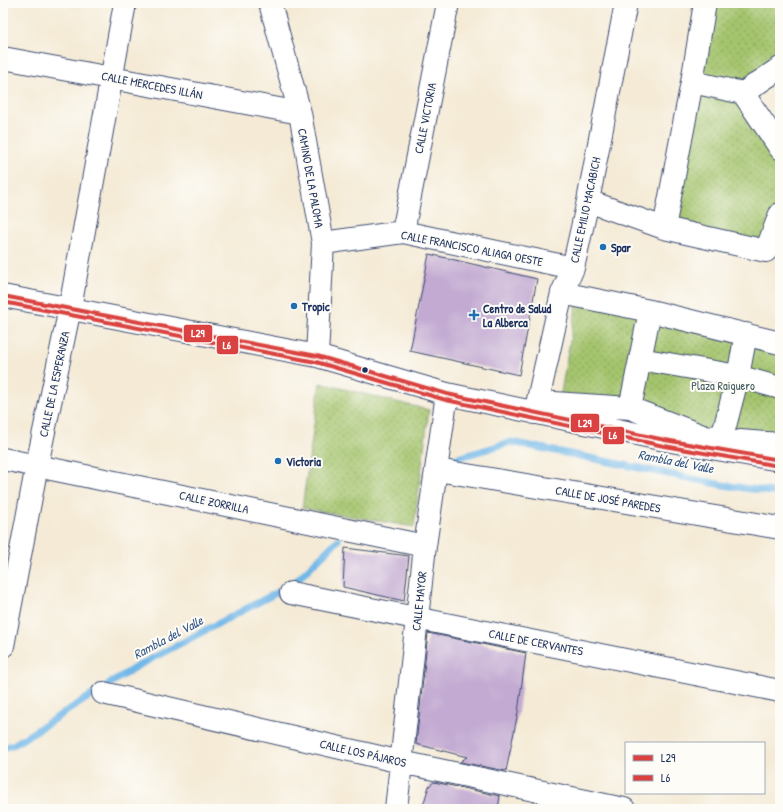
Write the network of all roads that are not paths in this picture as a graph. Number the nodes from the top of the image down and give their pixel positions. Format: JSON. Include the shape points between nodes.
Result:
{"nodes":[{"id":1,"x":125,"y":3,"type":"edge"},
{"id":2,"x":270,"y":3,"type":"edge"},
{"id":3,"x":448,"y":3,"type":"edge"},
{"id":4,"x":626,"y":3,"type":"edge"},
{"id":5,"x":706,"y":3,"type":"edge"},
{"id":6,"x":3,"y":58,"type":"edge"},
{"id":7,"x":780,"y":68,"type":"edge"},
{"id":8,"x":111,"y":78,"type":"junction"},
{"id":9,"x":692,"y":82,"type":"junction"},
{"id":10,"x":743,"y":93,"type":"junction"},
{"id":11,"x":300,"y":113,"type":"junction"},
{"id":12,"x":780,"y":148,"type":"edge"},
{"id":13,"x":588,"y":201,"type":"junction"},
{"id":14,"x":780,"y":214,"type":"edge"},
{"id":15,"x":664,"y":228,"type":"junction"},
{"id":16,"x":403,"y":232,"type":"junction"},
{"id":17,"x":322,"y":242,"type":"junction"},
{"id":18,"x":573,"y":268,"type":"junction"},
{"id":19,"x":562,"y":293,"type":"junction"},
{"id":20,"x":3,"y":296,"type":"edge"},
{"id":21,"x":70,"y":308,"type":"junction"},
{"id":22,"x":650,"y":311,"type":"junction"},
{"id":23,"x":746,"y":334,"type":"junction"},
{"id":24,"x":780,"y":343,"type":"edge"},
{"id":25,"x":317,"y":356,"type":"junction"},
{"id":26,"x":640,"y":359,"type":"junction"},
{"id":27,"x":738,"y":376,"type":"junction"},
{"id":28,"x":780,"y":388,"type":"edge"},
{"id":29,"x":446,"y":394,"type":"junction"},
{"id":30,"x":537,"y":408,"type":"junction"},
{"id":31,"x":630,"y":408,"type":"junction"},
{"id":32,"x":709,"y":438,"type":"junction"},
{"id":33,"x":780,"y":444,"type":"edge"},
{"id":34,"x":3,"y":460,"type":"edge"},
{"id":35,"x":780,"y":460,"type":"edge"},
{"id":36,"x":37,"y":465,"type":"junction"},
{"id":37,"x":437,"y":470,"type":"junction"},
{"id":38,"x":780,"y":528,"type":"edge"},
{"id":39,"x":425,"y":546,"type":"junction"},
{"id":40,"x":291,"y":593,"type":"dead end"},
{"id":41,"x":418,"y":618,"type":"junction"},
{"id":42,"x":3,"y":646,"type":"edge"},
{"id":43,"x":780,"y":691,"type":"edge"},
{"id":44,"x":103,"y":693,"type":"dead end"},
{"id":45,"x":401,"y":762,"type":"junction"},
{"id":46,"x":396,"y":809,"type":"edge"},
{"id":47,"x":624,"y":809,"type":"edge"}],
"edges":[{"from":1,"to":8,"type":"street","name":"CALLE DE LA ESPERANZA"},
{"from":2,"to":11,"type":"street","name":"CAMINO DE LA PALOMA"},
{"from":3,"to":16,"type":"street","name":"CALLE VICTORIA"},
{"from":4,"to":13,"type":"street","name":"CALLE EMILIO MACABICH"},
{"from":5,"to":9,"type":"street"},
{"from":6,"to":8,"type":"street","name":"CALLE MERCEDES ILLÁN"},
{"from":7,"to":10,"type":"street"},
{"from":8,"to":11,"type":"street","name":"CALLE MERCEDES ILLÁN"},
{"from":8,"to":21,"type":"street","name":"CALLE DE LA ESPERANZA"},
{"from":9,"to":10,"type":"street"},
{"from":9,"to":15,"type":"street"},
{"from":10,"to":12,"type":"street"},
{"from":11,"to":17,"type":"street","name":"CAMINO DE LA PALOMA"},
{"from":13,"to":15,"type":"street"},
{"from":13,"to":18,"type":"street","name":"CALLE EMILIO MACABICH"},
{"from":14,"to":15,"type":"street","via":[[766,251]]},
{"from":16,"to":17,"type":"street","name":"CALLE FRANCISCO ALIAGA OESTE"},
{"from":16,"to":18,"type":"street","name":"CALLE FRANCISCO ALIAGA OESTE"},
{"from":17,"to":25,"type":"street","name":"CAMINO DE LA PALOMA"},
{"from":18,"to":19,"type":"street","name":"CALLE EMILIO MACABICH"},
{"from":19,"to":22,"type":"street"},
{"from":19,"to":30,"type":"street","name":"CALLE EMILIO MACABICH"},
{"from":20,"to":21,"type":"street"},
{"from":21,"to":25,"type":"street"},
{"from":21,"to":36,"type":"street","name":"CALLE DE LA ESPERANZA"},
{"from":22,"to":23,"type":"street"},
{"from":22,"to":26,"type":"street"},
{"from":23,"to":24,"type":"street"},
{"from":23,"to":27,"type":"street"},
{"from":25,"to":29,"type":"street"},
{"from":26,"to":27,"type":"street"},
{"from":26,"to":31,"type":"street"},
{"from":27,"to":28,"type":"street"},
{"from":27,"to":32,"type":"street","via":[[723,434]]},
{"from":29,"to":30,"type":"street"},
{"from":29,"to":37,"type":"street","name":"CALLE MAYOR"},
{"from":30,"to":31,"type":"street"},
{"from":30,"to":35,"type":"street","via":[[665,440]]},
{"from":31,"to":32,"type":"street"},
{"from":32,"to":33,"type":"street"},
{"from":34,"to":36,"type":"street","name":"CALLE ZORRILLA"},
{"from":36,"to":39,"type":"street","name":"CALLE ZORRILLA"},
{"from":36,"to":42,"type":"street","name":"CALLE DE LA ESPERANZA"},
{"from":37,"to":38,"type":"street","name":"CALLE DE JOSÉ PAREDES"},
{"from":37,"to":39,"type":"street","name":"CALLE MAYOR"},
{"from":39,"to":41,"type":"street","name":"CALLE MAYOR"},
{"from":40,"to":41,"type":"street","name":"CALLE DE CERVANTES"},
{"from":41,"to":43,"type":"street","name":"CALLE DE CERVANTES"},
{"from":41,"to":45,"type":"street","name":"CALLE MAYOR"},
{"from":44,"to":45,"type":"street","name":"CALLE LOS PÁJAROS"},
{"from":45,"to":46,"type":"street","name":"CALLE MAYOR"},
{"from":45,"to":47,"type":"street","name":"CALLE LOS PÁJAROS"}]}
